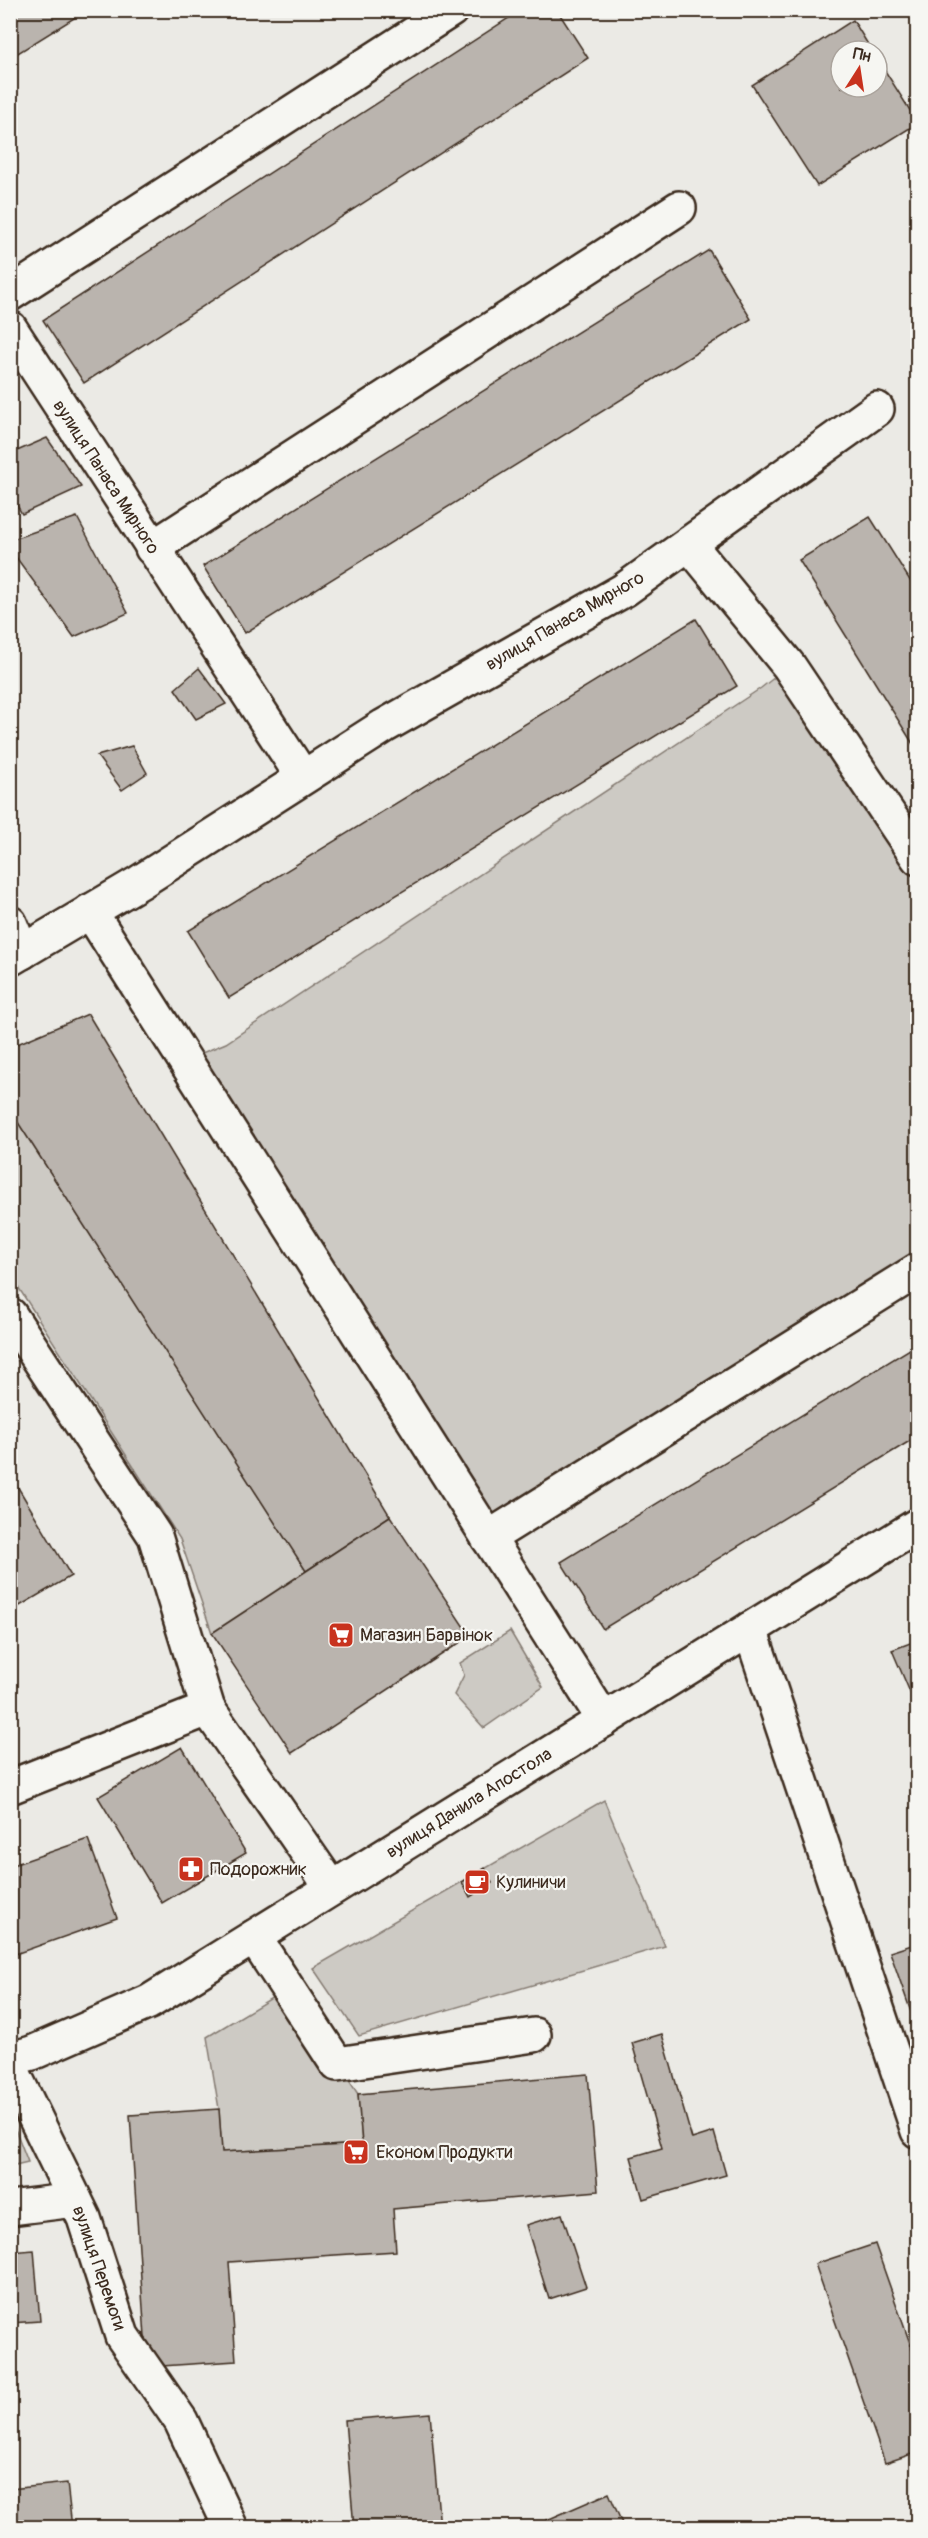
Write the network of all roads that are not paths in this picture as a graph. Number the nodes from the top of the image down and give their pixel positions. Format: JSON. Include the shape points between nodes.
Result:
{"nodes":[{"id":1,"x":451,"y":10,"type":"edge"},
{"id":2,"x":679,"y":208,"type":"dead end"},
{"id":3,"x":10,"y":294,"type":"edge"},
{"id":4,"x":10,"y":328,"type":"edge"},
{"id":5,"x":877,"y":409,"type":"dead end"},
{"id":6,"x":689,"y":544,"type":"junction"},
{"id":7,"x":152,"y":548,"type":"junction"},
{"id":8,"x":302,"y":776,"type":"junction"},
{"id":9,"x":918,"y":858,"type":"edge"},
{"id":10,"x":90,"y":911,"type":"junction"},
{"id":11,"x":14,"y":945,"type":"edge"},
{"id":12,"x":918,"y":1269,"type":"edge"},
{"id":13,"x":10,"y":1315,"type":"edge"},
{"id":14,"x":918,"y":1525,"type":"edge"},
{"id":15,"x":488,"y":1538,"type":"junction"},
{"id":16,"x":750,"y":1629,"type":"junction"},
{"id":17,"x":208,"y":1709,"type":"junction"},
{"id":18,"x":604,"y":1719,"type":"junction"},
{"id":19,"x":10,"y":1787,"type":"edge"},
{"id":20,"x":332,"y":1888,"type":"junction"},
{"id":21,"x":254,"y":1937,"type":"junction"},
{"id":22,"x":534,"y":2036,"type":"dead end"},
{"id":23,"x":10,"y":2059,"type":"edge"},
{"id":24,"x":10,"y":2066,"type":"edge"},
{"id":25,"x":918,"y":2131,"type":"edge"},
{"id":26,"x":75,"y":2200,"type":"junction"},
{"id":27,"x":10,"y":2208,"type":"edge"},
{"id":28,"x":231,"y":2528,"type":"edge"}],
"edges":[{"from":1,"to":3,"type":"street"},
{"from":2,"to":7,"type":"street"},
{"from":4,"to":7,"type":"street","name":"вулиця Панаса Мирного"},
{"from":5,"to":6,"type":"street","name":"вулиця Панаса Мирного"},
{"from":6,"to":8,"type":"street","name":"вулиця Панаса Мирного","via":[[624,590]]},
{"from":6,"to":9,"type":"street","via":[[789,666]]},
{"from":7,"to":8,"type":"street","name":"вулиця Панаса Мирного"},
{"from":8,"to":10,"type":"street","name":"вулиця Панаса Мирного"},
{"from":10,"to":11,"type":"street","name":"вулиця Панаса Мирного"},
{"from":10,"to":15,"type":"street"},
{"from":12,"to":15,"type":"street"},
{"from":13,"to":17,"type":"street","via":[[155,1536]]},
{"from":14,"to":16,"type":"street","name":"вулиця Данила Апостола"},
{"from":15,"to":18,"type":"street"},
{"from":16,"to":18,"type":"street","name":"вулиця Данила Апостола"},
{"from":16,"to":25,"type":"street"},
{"from":17,"to":19,"type":"street"},
{"from":17,"to":20,"type":"street"},
{"from":18,"to":20,"type":"street","name":"вулиця Данила Апостола"},
{"from":20,"to":21,"type":"street","name":"вулиця Данила Апостола"},
{"from":21,"to":22,"type":"street","via":[[337,2064]]},
{"from":21,"to":23,"type":"street","name":"вулиця Данила Апостола","via":[[149,2002]]},
{"from":24,"to":26,"type":"street","name":"вулиця Перемоги"},
{"from":26,"to":27,"type":"street"},
{"from":26,"to":28,"type":"street","name":"вулиця Перемоги","via":[[122,2336],[181,2421]]}]}
